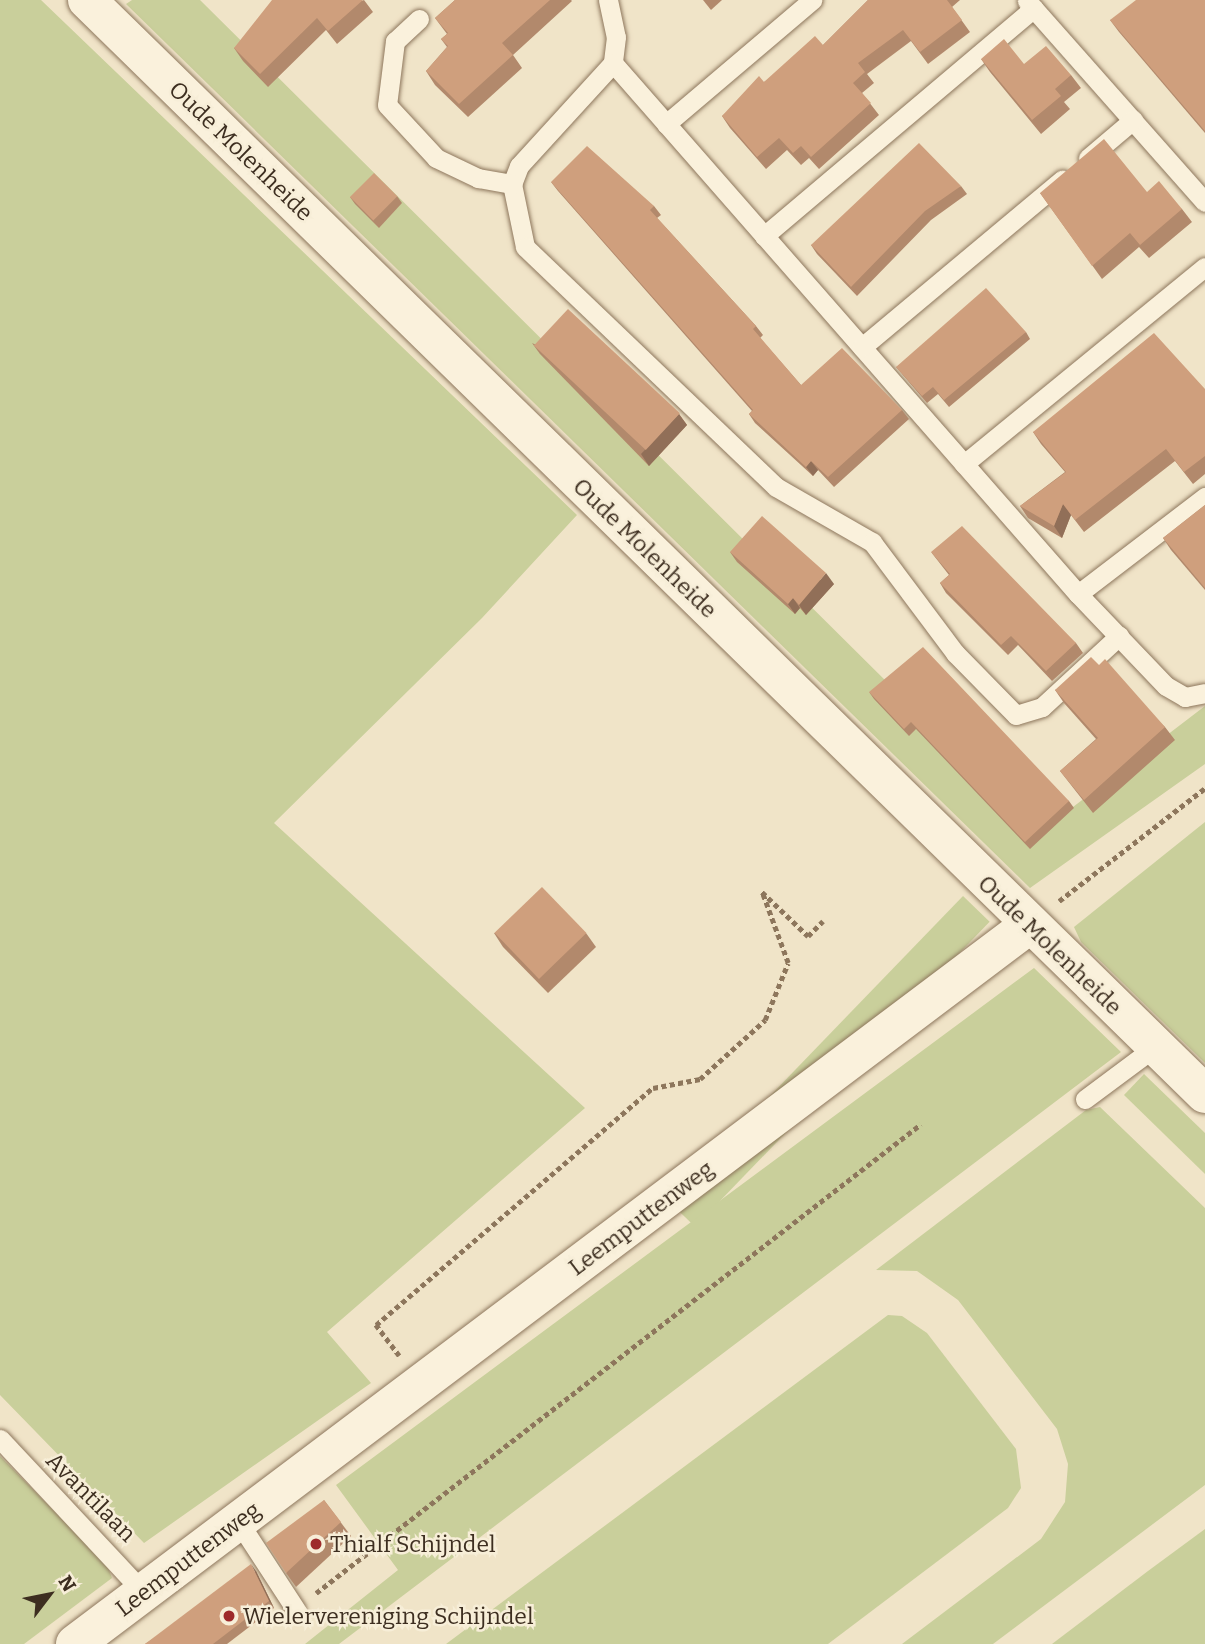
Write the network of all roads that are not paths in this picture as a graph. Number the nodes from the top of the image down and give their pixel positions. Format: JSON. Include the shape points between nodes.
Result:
{"nodes":[{"id":1,"x":87,"y":0,"type":"edge"},
{"id":2,"x":608,"y":0,"type":"edge"},
{"id":3,"x":812,"y":0,"type":"edge"},
{"id":4,"x":1030,"y":4,"type":"edge"},
{"id":5,"x":419,"y":19,"type":"dead end"},
{"id":6,"x":613,"y":63,"type":"junction"},
{"id":7,"x":1133,"y":121,"type":"junction"},
{"id":8,"x":666,"y":124,"type":"junction"},
{"id":9,"x":512,"y":184,"type":"junction"},
{"id":10,"x":1205,"y":202,"type":"edge"},
{"id":11,"x":764,"y":236,"type":"junction"},
{"id":12,"x":1205,"y":267,"type":"edge"},
{"id":13,"x":862,"y":347,"type":"junction"},
{"id":14,"x":964,"y":464,"type":"junction"},
{"id":15,"x":1205,"y":497,"type":"edge"},
{"id":16,"x":1079,"y":594,"type":"junction"},
{"id":17,"x":1119,"y":636,"type":"junction"},
{"id":18,"x":1205,"y":693,"type":"edge"},
{"id":19,"x":1029,"y":925,"type":"junction"},
{"id":20,"x":1156,"y":1046,"type":"junction"},
{"id":21,"x":1205,"y":1094,"type":"edge"},
{"id":22,"x":1085,"y":1099,"type":"dead end"},
{"id":23,"x":0,"y":1439,"type":"edge"},
{"id":24,"x":238,"y":1521,"type":"junction"},
{"id":25,"x":144,"y":1593,"type":"junction"},
{"id":26,"x":296,"y":1610,"type":"road end"},
{"id":27,"x":75,"y":1644,"type":"edge"}],
"edges":[{"from":1,"to":19,"type":"street","name":"Oude Molenheide"},
{"from":2,"to":6,"type":"lane","via":[[616,37]]},
{"from":3,"to":8,"type":"lane"},
{"from":4,"to":7,"type":"lane"},
{"from":4,"to":11,"type":"lane"},
{"from":5,"to":9,"type":"lane","via":[[395,41],[387,105],[436,158],[478,178]]},
{"from":6,"to":8,"type":"lane"},
{"from":6,"to":9,"type":"lane","via":[[519,166]]},
{"from":7,"to":10,"type":"lane"},
{"from":7,"to":13,"type":"lane"},
{"from":8,"to":11,"type":"lane"},
{"from":9,"to":17,"type":"lane","via":[[525,247],[776,487],[872,542],[955,653],[1016,715],[1042,707]]},
{"from":11,"to":13,"type":"lane"},
{"from":12,"to":14,"type":"lane"},
{"from":13,"to":14,"type":"lane"},
{"from":14,"to":16,"type":"lane"},
{"from":15,"to":16,"type":"lane"},
{"from":16,"to":17,"type":"lane"},
{"from":17,"to":18,"type":"lane","via":[[1166,687],[1185,697]]},
{"from":19,"to":20,"type":"street","name":"Oude Molenheide"},
{"from":19,"to":24,"type":"street","name":"Leemputtenweg"},
{"from":20,"to":21,"type":"street","name":"Oude Molenheide"},
{"from":20,"to":22,"type":"lane"},
{"from":23,"to":25,"type":"lane","name":"Avantilaan"},
{"from":24,"to":25,"type":"street","name":"Leemputtenweg"},
{"from":24,"to":26,"type":"lane"},
{"from":25,"to":27,"type":"street","name":"Leemputtenweg"}]}
